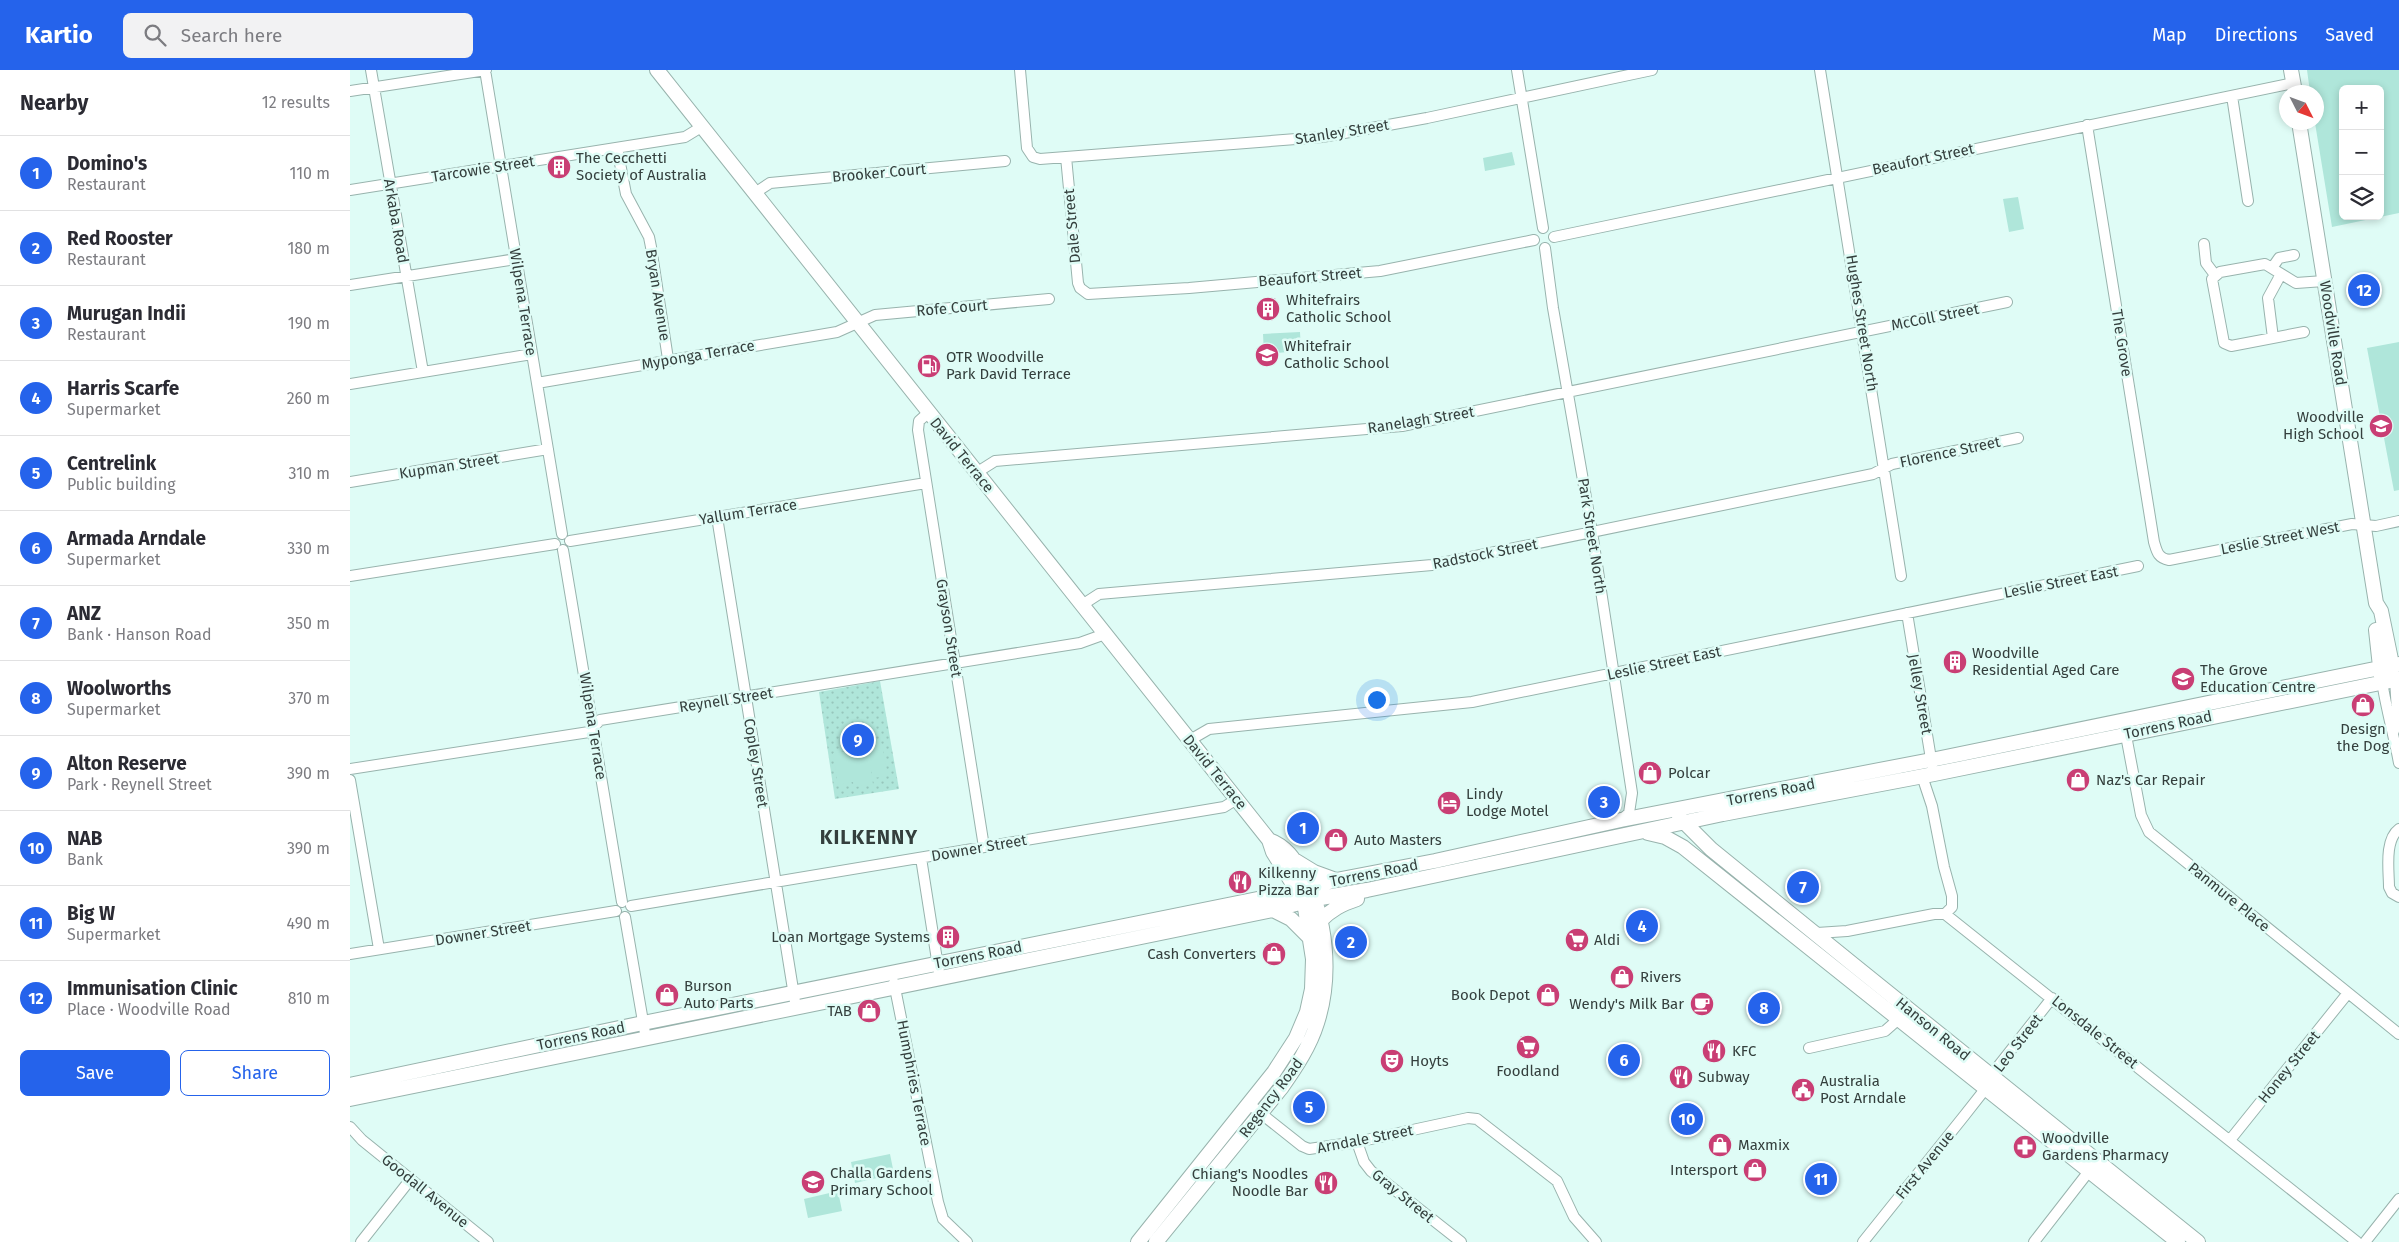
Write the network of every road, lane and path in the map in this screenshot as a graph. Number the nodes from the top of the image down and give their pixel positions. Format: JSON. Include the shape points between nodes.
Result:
{"nodes":[{"id":1,"x":371,"y":70,"type":"edge"},
{"id":2,"x":485,"y":70,"type":"edge"},
{"id":3,"x":657,"y":70,"type":"edge"},
{"id":4,"x":1020,"y":70,"type":"edge"},
{"id":5,"x":1517,"y":70,"type":"edge"},
{"id":6,"x":1652,"y":70,"type":"edge"},
{"id":7,"x":1820,"y":70,"type":"edge"},
{"id":8,"x":2293,"y":82,"type":"edge"},
{"id":9,"x":374,"y":87,"type":"junction"},
{"id":10,"x":350,"y":91,"type":"edge"},
{"id":11,"x":2232,"y":96,"type":"junction"},
{"id":12,"x":1522,"y":98,"type":"junction"},
{"id":13,"x":2087,"y":125,"type":"junction"},
{"id":14,"x":703,"y":126,"type":"junction"},
{"id":15,"x":2300,"y":130,"type":"edge"},
{"id":16,"x":617,"y":148,"type":"junction"},
{"id":17,"x":1066,"y":157,"type":"junction"},
{"id":18,"x":1005,"y":161,"type":"dead end"},
{"id":19,"x":501,"y":167,"type":"junction"},
{"id":20,"x":1838,"y":176,"type":"junction"},
{"id":21,"x":389,"y":184,"type":"junction"},
{"id":22,"x":350,"y":190,"type":"edge"},
{"id":23,"x":756,"y":193,"type":"junction"},
{"id":24,"x":2248,"y":201,"type":"dead end"},
{"id":25,"x":1543,"y":228,"type":"junction"},
{"id":26,"x":1554,"y":237,"type":"junction"},
{"id":27,"x":1534,"y":240,"type":"junction"},
{"id":28,"x":2204,"y":244,"type":"dead end"},
{"id":29,"x":1545,"y":248,"type":"junction"},
{"id":30,"x":2294,"y":255,"type":"dead end"},
{"id":31,"x":516,"y":259,"type":"junction"},
{"id":32,"x":2272,"y":268,"type":"junction"},
{"id":33,"x":2281,"y":274,"type":"junction"},
{"id":34,"x":2215,"y":275,"type":"junction"},
{"id":35,"x":406,"y":276,"type":"junction"},
{"id":36,"x":2324,"y":281,"type":"junction"},
{"id":37,"x":350,"y":285,"type":"edge"},
{"id":38,"x":1084,"y":292,"type":"joint"},
{"id":39,"x":1049,"y":299,"type":"dead end"},
{"id":40,"x":2007,"y":302,"type":"dead end"},
{"id":41,"x":858,"y":323,"type":"junction"},
{"id":42,"x":1863,"y":331,"type":"junction"},
{"id":43,"x":2304,"y":332,"type":"dead end"},
{"id":44,"x":2273,"y":338,"type":"junction"},
{"id":45,"x":532,"y":354,"type":"junction"},
{"id":46,"x":668,"y":359,"type":"junction"},
{"id":47,"x":422,"y":372,"type":"junction"},
{"id":48,"x":537,"y":383,"type":"junction"},
{"id":49,"x":350,"y":384,"type":"edge"},
{"id":50,"x":1568,"y":393,"type":"junction"},
{"id":51,"x":928,"y":413,"type":"junction"},
{"id":52,"x":2018,"y":438,"type":"dead end"},
{"id":53,"x":548,"y":450,"type":"junction"},
{"id":54,"x":1884,"y":469,"type":"junction"},
{"id":55,"x":976,"y":473,"type":"junction"},
{"id":56,"x":350,"y":482,"type":"edge"},
{"id":57,"x":926,"y":483,"type":"junction"},
{"id":58,"x":717,"y":517,"type":"junction"},
{"id":59,"x":2399,"y":521,"type":"edge"},
{"id":60,"x":2363,"y":524,"type":"junction"},
{"id":61,"x":1592,"y":532,"type":"junction"},
{"id":62,"x":566,"y":537,"type":"junction"},
{"id":63,"x":559,"y":547,"type":"junction"},
{"id":64,"x":2161,"y":558,"type":"joint"},
{"id":65,"x":2138,"y":566,"type":"dead end"},
{"id":66,"x":350,"y":576,"type":"edge"},
{"id":67,"x":1901,"y":576,"type":"dead end"},
{"id":68,"x":2376,"y":603,"type":"junction"},
{"id":69,"x":1082,"y":605,"type":"junction"},
{"id":70,"x":1907,"y":613,"type":"junction"},
{"id":71,"x":1105,"y":634,"type":"junction"},
{"id":72,"x":954,"y":663,"type":"junction"},
{"id":73,"x":2392,"y":670,"type":"edge"},
{"id":74,"x":1614,"y":674,"type":"junction"},
{"id":75,"x":746,"y":696,"type":"junction"},
{"id":76,"x":2123,"y":720,"type":"junction"},
{"id":77,"x":594,"y":727,"type":"junction"},
{"id":78,"x":2126,"y":734,"type":"junction"},
{"id":79,"x":1190,"y":740,"type":"junction"},
{"id":80,"x":2399,"y":763,"type":"edge"},
{"id":81,"x":350,"y":769,"type":"edge"},
{"id":82,"x":1929,"y":770,"type":"junction"},
{"id":83,"x":350,"y":780,"type":"edge"},
{"id":84,"x":1237,"y":799,"type":"junction"},
{"id":85,"x":1723,"y":814,"type":"junction"},
{"id":86,"x":1676,"y":817,"type":"junction"},
{"id":87,"x":1621,"y":820,"type":"junction"},
{"id":88,"x":2399,"y":829,"type":"edge"},
{"id":89,"x":1637,"y":832,"type":"junction"},
{"id":90,"x":1269,"y":840,"type":"junction"},
{"id":91,"x":984,"y":847,"type":"junction"},
{"id":92,"x":1711,"y":849,"type":"junction"},
{"id":93,"x":921,"y":858,"type":"junction"},
{"id":94,"x":1295,"y":861,"type":"junction"},
{"id":95,"x":1336,"y":880,"type":"junction"},
{"id":96,"x":776,"y":883,"type":"junction"},
{"id":97,"x":1367,"y":890,"type":"junction"},
{"id":98,"x":1307,"y":895,"type":"junction"},
{"id":99,"x":2399,"y":897,"type":"edge"},
{"id":100,"x":627,"y":904,"type":"junction"},
{"id":101,"x":1755,"y":904,"type":"junction"},
{"id":102,"x":1273,"y":910,"type":"junction"},
{"id":103,"x":616,"y":911,"type":"junction"},
{"id":104,"x":1945,"y":914,"type":"junction"},
{"id":105,"x":625,"y":917,"type":"junction"},
{"id":106,"x":1320,"y":921,"type":"junction"},
{"id":107,"x":1803,"y":922,"type":"junction"},
{"id":108,"x":1842,"y":932,"type":"junction"},
{"id":109,"x":1817,"y":934,"type":"junction"},
{"id":110,"x":1309,"y":936,"type":"junction"},
{"id":111,"x":1808,"y":946,"type":"junction"},
{"id":112,"x":1054,"y":948,"type":"junction"},
{"id":113,"x":1835,"y":949,"type":"junction"},
{"id":114,"x":379,"y":950,"type":"junction"},
{"id":115,"x":350,"y":954,"type":"edge"},
{"id":116,"x":937,"y":963,"type":"junction"},
{"id":117,"x":892,"y":972,"type":"junction"},
{"id":118,"x":940,"y":978,"type":"junction"},
{"id":119,"x":894,"y":987,"type":"junction"},
{"id":120,"x":793,"y":993,"type":"junction"},
{"id":121,"x":2348,"y":993,"type":"junction"},
{"id":122,"x":2052,"y":998,"type":"junction"},
{"id":123,"x":796,"y":1008,"type":"junction"},
{"id":124,"x":1904,"y":1014,"type":"junction"},
{"id":125,"x":643,"y":1023,"type":"junction"},
{"id":126,"x":2399,"y":1034,"type":"edge"},
{"id":127,"x":646,"y":1039,"type":"junction"},
{"id":128,"x":1809,"y":1048,"type":"dead end"},
{"id":129,"x":1989,"y":1082,"type":"junction"},
{"id":130,"x":350,"y":1085,"type":"edge"},
{"id":131,"x":350,"y":1099,"type":"edge"},
{"id":132,"x":1249,"y":1104,"type":"junction"},
{"id":133,"x":1261,"y":1113,"type":"junction"},
{"id":134,"x":350,"y":1126,"type":"edge"},
{"id":135,"x":350,"y":1136,"type":"edge"},
{"id":136,"x":362,"y":1140,"type":"junction"},
{"id":137,"x":2230,"y":1140,"type":"junction"},
{"id":138,"x":1357,"y":1142,"type":"junction"},
{"id":139,"x":2094,"y":1166,"type":"junction"},
{"id":140,"x":410,"y":1180,"type":"junction"},
{"id":141,"x":2399,"y":1199,"type":"edge"},
{"id":142,"x":361,"y":1242,"type":"edge"},
{"id":143,"x":488,"y":1242,"type":"edge"},
{"id":144,"x":967,"y":1242,"type":"edge"},
{"id":145,"x":1138,"y":1242,"type":"edge"},
{"id":146,"x":1156,"y":1242,"type":"edge"},
{"id":147,"x":1460,"y":1242,"type":"edge"},
{"id":148,"x":1596,"y":1242,"type":"edge"},
{"id":149,"x":1863,"y":1242,"type":"edge"},
{"id":150,"x":2034,"y":1242,"type":"edge"},
{"id":151,"x":2178,"y":1242,"type":"edge"},
{"id":152,"x":2198,"y":1242,"type":"edge"},
{"id":153,"x":2357,"y":1242,"type":"edge"},
{"id":154,"x":2364,"y":1242,"type":"edge"}],
"edges":[{"from":1,"to":9,"type":"street","name":"Arkaba Road"},
{"from":2,"to":9,"type":"street"},
{"from":2,"to":19,"type":"street","name":"Wilpena Terrace"},
{"from":3,"to":14,"type":"main road","name":"David Terrace"},
{"from":4,"to":17,"type":"street","name":"Stanley Street","via":[[1029,153],[1040,159]]},
{"from":5,"to":12,"type":"street"},
{"from":6,"to":12,"type":"street","name":"Stanley Street"},
{"from":7,"to":20,"type":"street","name":"Hughes Street North"},
{"from":8,"to":11,"type":"street","name":"Beaufort Street"},
{"from":9,"to":10,"type":"street"},
{"from":9,"to":21,"type":"street","name":"Arkaba Road"},
{"from":11,"to":13,"type":"street","name":"Beaufort Street"},
{"from":11,"to":24,"type":"street"},
{"from":12,"to":17,"type":"street","name":"Stanley Street","via":[[1322,137]]},
{"from":12,"to":25,"type":"street"},
{"from":13,"to":20,"type":"street","name":"Beaufort Street"},
{"from":13,"to":64,"type":"street","name":"The Grove","via":[[2154,542]]},
{"from":14,"to":16,"type":"street","name":"Tarcowie Street","via":[[685,137]]},
{"from":14,"to":23,"type":"main road","name":"David Terrace"},
{"from":15,"to":36,"type":"main road","name":"Woodville Road"},
{"from":16,"to":19,"type":"street","name":"Tarcowie Street"},
{"from":16,"to":46,"type":"street","name":"Bryan Avenue","via":[[626,194],[649,237]]},
{"from":17,"to":38,"type":"street","name":"Dale Street","via":[[1078,283]]},
{"from":18,"to":23,"type":"street","name":"Brooker Court","via":[[770,183]]},
{"from":19,"to":21,"type":"street","name":"Tarcowie Street"},
{"from":19,"to":31,"type":"street","name":"Wilpena Terrace"},
{"from":20,"to":26,"type":"street","name":"Beaufort Street"},
{"from":20,"to":42,"type":"street","name":"Hughes Street North"},
{"from":21,"to":22,"type":"street","name":"Tarcowie Street"},
{"from":21,"to":35,"type":"street","name":"Arkaba Road"},
{"from":23,"to":41,"type":"main road","name":"David Terrace"},
{"from":25,"to":26,"type":"street","via":[[1550,230]]},
{"from":25,"to":27,"type":"street","via":[[1536,232]]},
{"from":26,"to":29,"type":"street"},
{"from":27,"to":29,"type":"street"},
{"from":27,"to":38,"type":"street","name":"Beaufort Street","via":[[1372,272],[1093,295]]},
{"from":28,"to":34,"type":"street","via":[[2206,263]]},
{"from":29,"to":50,"type":"street","name":"Park Street North"},
{"from":30,"to":32,"type":"street","via":[[2279,258]]},
{"from":31,"to":35,"type":"street"},
{"from":31,"to":45,"type":"street","name":"Wilpena Terrace"},
{"from":32,"to":33,"type":"street"},
{"from":32,"to":34,"type":"street","via":[[2265,264]]},
{"from":33,"to":36,"type":"street","via":[[2296,283]]},
{"from":33,"to":44,"type":"street","via":[[2268,298]]},
{"from":34,"to":44,"type":"street","via":[[2212,279],[2224,343],[2231,346]]},
{"from":35,"to":37,"type":"street"},
{"from":35,"to":47,"type":"street","name":"Arkaba Road"},
{"from":36,"to":60,"type":"main road","name":"Woodville Road"},
{"from":39,"to":41,"type":"street","name":"Rofe Court","via":[[875,315]]},
{"from":40,"to":42,"type":"street","name":"McColl Street"},
{"from":41,"to":46,"type":"street","name":"Myponga Terrace","via":[[837,332]]},
{"from":41,"to":51,"type":"main road","name":"David Terrace"},
{"from":42,"to":50,"type":"street","name":"Ranelagh Street"},
{"from":42,"to":54,"type":"street","name":"Hughes Street North"},
{"from":43,"to":44,"type":"street"},
{"from":45,"to":47,"type":"street"},
{"from":45,"to":48,"type":"street","name":"Wilpena Terrace"},
{"from":46,"to":48,"type":"street","name":"Myponga Terrace"},
{"from":47,"to":49,"type":"street"},
{"from":48,"to":53,"type":"street","name":"Wilpena Terrace"},
{"from":50,"to":55,"type":"street","name":"Ranelagh Street","via":[[1402,426],[995,461]]},
{"from":50,"to":61,"type":"street","name":"Park Street North"},
{"from":51,"to":55,"type":"main road","name":"David Terrace"},
{"from":51,"to":57,"type":"street","name":"Grayson Street","via":[[918,425]]},
{"from":52,"to":54,"type":"street","name":"Florence Street","via":[[1892,464]]},
{"from":53,"to":56,"type":"street","name":"Kupman Street"},
{"from":53,"to":62,"type":"street","name":"Wilpena Terrace"},
{"from":54,"to":61,"type":"street","name":"Radstock Street","via":[[1864,476]]},
{"from":54,"to":67,"type":"street","name":"Hughes Street North"},
{"from":55,"to":69,"type":"main road","name":"David Terrace"},
{"from":57,"to":58,"type":"street","name":"Yallum Terrace"},
{"from":57,"to":72,"type":"street","name":"Grayson Street"},
{"from":58,"to":62,"type":"street","name":"Yallum Terrace"},
{"from":58,"to":75,"type":"street","name":"Copley Street"},
{"from":59,"to":60,"type":"street","name":"Leslie Street West","via":[[2376,526]]},
{"from":60,"to":64,"type":"street","name":"Leslie Street West","via":[[2185,557]]},
{"from":60,"to":68,"type":"main road","name":"Woodville Road"},
{"from":61,"to":69,"type":"street","name":"Radstock Street","via":[[1432,565],[1099,594]]},
{"from":61,"to":74,"type":"street","name":"Park Street North"},
{"from":62,"to":63,"type":"street","via":[[568,547]]},
{"from":63,"to":66,"type":"street"},
{"from":63,"to":77,"type":"street","name":"Wilpena Terrace"},
{"from":65,"to":70,"type":"street","name":"Leslie Street East"},
{"from":68,"to":73,"type":"main road","name":"Woodville Road","via":[[2381,611]]},
{"from":68,"to":73,"type":"main road","name":"Woodville Road","via":[[2372,613],[2379,641]]},
{"from":69,"to":71,"type":"main road","name":"David Terrace"},
{"from":70,"to":74,"type":"street","name":"Leslie Street East"},
{"from":70,"to":82,"type":"street","name":"Jelley Street"},
{"from":71,"to":72,"type":"street","name":"Reynell Street","via":[[1080,643]]},
{"from":71,"to":79,"type":"main road","name":"David Terrace"},
{"from":72,"to":75,"type":"street","name":"Reynell Street"},
{"from":72,"to":91,"type":"street","name":"Grayson Street"},
{"from":73,"to":76,"type":"main road","name":"Torrens Road"},
{"from":73,"to":78,"type":"main road","name":"Torrens Road"},
{"from":73,"to":80,"type":"street","name":"Woodville Road","via":[[2397,711],[2394,732]]},
{"from":74,"to":79,"type":"street","name":"Leslie Street East","via":[[1456,705],[1209,729]]},
{"from":74,"to":87,"type":"street","name":"Park Street North","via":[[1632,793],[1630,813]]},
{"from":75,"to":77,"type":"street","name":"Reynell Street","via":[[600,720]]},
{"from":75,"to":96,"type":"street","name":"Copley Street"},
{"from":76,"to":78,"type":"street","name":"Panmure Place"},
{"from":76,"to":82,"type":"main road","name":"Torrens Road"},
{"from":77,"to":81,"type":"street","name":"Reynell Street","via":[[589,732]]},
{"from":77,"to":100,"type":"street","name":"Wilpena Terrace"},
{"from":78,"to":82,"type":"main road","name":"Torrens Road"},
{"from":78,"to":121,"type":"street","name":"Panmure Place","via":[[2141,815],[2149,832]]},
{"from":79,"to":84,"type":"main road","name":"David Terrace"},
{"from":82,"to":85,"type":"main road","name":"Torrens Road"},
{"from":82,"to":86,"type":"main road","name":"Torrens Road"},
{"from":82,"to":104,"type":"street","via":[[1932,806],[1952,896],[1952,906]]},
{"from":83,"to":114,"type":"street"},
{"from":84,"to":90,"type":"main road","name":"David Terrace"},
{"from":84,"to":91,"type":"street","name":"Downer Street","via":[[1224,807]]},
{"from":85,"to":86,"type":"main road","name":"Torrens Road"},
{"from":85,"to":92,"type":"main road","via":[[1706,833]]},
{"from":86,"to":87,"type":"main road","name":"Torrens Road"},
{"from":86,"to":89,"type":"main road","name":"Torrens Road"},
{"from":86,"to":92,"type":"main road","name":"Hanson Road"},
{"from":86,"to":101,"type":"main road","name":"Hanson Road","via":[[1680,832],[1755,895]]},
{"from":87,"to":95,"type":"main road","name":"Torrens Road","via":[[1435,862]]},
{"from":88,"to":99,"type":"street","via":[[2390,846],[2389,887]]},
{"from":89,"to":97,"type":"main road","name":"Torrens Road"},
{"from":89,"to":101,"type":"main road","via":[[1665,837],[1684,847]]},
{"from":90,"to":94,"type":"main road","name":"David Terrace","via":[[1280,844]]},
{"from":90,"to":98,"type":"main road","name":"David Terrace","via":[[1273,852]]},
{"from":91,"to":93,"type":"street","name":"Downer Street"},
{"from":92,"to":107,"type":"main road","name":"Hanson Road"},
{"from":93,"to":96,"type":"street","name":"Downer Street"},
{"from":93,"to":116,"type":"street"},
{"from":94,"to":95,"type":"main road"},
{"from":94,"to":98,"type":"main road","name":"David Terrace"},
{"from":95,"to":98,"type":"main road","name":"Torrens Road"},
{"from":96,"to":100,"type":"street","name":"Downer Street"},
{"from":96,"to":120,"type":"street","name":"Copley Street"},
{"from":97,"to":98,"type":"main road","name":"Torrens Road"},
{"from":97,"to":106,"type":"main road","via":[[1357,899],[1330,911]]},
{"from":98,"to":102,"type":"main road","name":"Torrens Road"},
{"from":98,"to":106,"type":"main road","name":"Regency Road"},
{"from":98,"to":110,"type":"main road","name":"Regency Road"},
{"from":98,"to":112,"type":"main road","name":"Torrens Road"},
{"from":100,"to":103,"type":"street","via":[[617,905]]},
{"from":100,"to":105,"type":"street","via":[[631,913]]},
{"from":101,"to":111,"type":"main road","name":"Hanson Road"},
{"from":102,"to":110,"type":"main road","via":[[1291,919]]},
{"from":102,"to":112,"type":"main road","name":"Torrens Road"},
{"from":103,"to":105,"type":"street","via":[[618,916]]},
{"from":103,"to":114,"type":"street","name":"Downer Street"},
{"from":104,"to":108,"type":"street"},
{"from":104,"to":122,"type":"street","name":"Lonsdale Street"},
{"from":105,"to":125,"type":"street"},
{"from":106,"to":133,"type":"main road","name":"Regency Road","via":[[1326,976],[1317,1025],[1301,1059]]},
{"from":107,"to":109,"type":"main road","name":"Hanson Road"},
{"from":107,"to":111,"type":"main road","via":[[1811,935]]},
{"from":108,"to":109,"type":"street"},
{"from":108,"to":113,"type":"street"},
{"from":109,"to":113,"type":"main road","name":"Hanson Road"},
{"from":110,"to":132,"type":"main road","name":"Regency Road","via":[[1313,959],[1307,1012],[1287,1054]]},
{"from":111,"to":124,"type":"main road","name":"Hanson Road"},
{"from":112,"to":116,"type":"main road","name":"Torrens Road"},
{"from":112,"to":118,"type":"main road","name":"Torrens Road"},
{"from":113,"to":124,"type":"main road","name":"Hanson Road"},
{"from":114,"to":115,"type":"street","name":"Downer Street"},
{"from":116,"to":117,"type":"main road","name":"Torrens Road"},
{"from":116,"to":118,"type":"street"},
{"from":117,"to":119,"type":"street","name":"Humphries Terrace"},
{"from":117,"to":120,"type":"main road","name":"Torrens Road"},
{"from":118,"to":119,"type":"main road","name":"Torrens Road"},
{"from":119,"to":123,"type":"main road","name":"Torrens Road"},
{"from":119,"to":144,"type":"street","name":"Humphries Terrace","via":[[938,1202],[943,1219]]},
{"from":120,"to":123,"type":"street","name":"Copley Street"},
{"from":120,"to":125,"type":"main road","name":"Torrens Road"},
{"from":121,"to":126,"type":"street","name":"Panmure Place"},
{"from":121,"to":137,"type":"street","name":"Honey Street"},
{"from":122,"to":129,"type":"street","name":"Leo Street"},
{"from":122,"to":137,"type":"street","name":"Lonsdale Street"},
{"from":123,"to":127,"type":"main road","name":"Torrens Road"},
{"from":124,"to":128,"type":"street","via":[[1885,1031]]},
{"from":124,"to":129,"type":"main road","name":"Hanson Road"},
{"from":125,"to":127,"type":"street"},
{"from":125,"to":130,"type":"main road","name":"Torrens Road"},
{"from":127,"to":131,"type":"main road","name":"Torrens Road"},
{"from":129,"to":139,"type":"main road","name":"Hanson Road"},
{"from":129,"to":149,"type":"street","name":"First Avenue"},
{"from":132,"to":133,"type":"street","name":"Arndale Street"},
{"from":132,"to":145,"type":"main road","name":"Regency Road"},
{"from":133,"to":138,"type":"street","name":"Arndale Street","via":[[1309,1149]]},
{"from":133,"to":146,"type":"main road","name":"Regency Road"},
{"from":134,"to":136,"type":"street","name":"Goodall Avenue"},
{"from":135,"to":136,"type":"street","name":"Goodall Avenue"},
{"from":136,"to":140,"type":"street","name":"Goodall Avenue"},
{"from":137,"to":153,"type":"street","name":"Lonsdale Street"},
{"from":138,"to":147,"type":"street","name":"Gray Street","via":[[1371,1171]]},
{"from":138,"to":148,"type":"street","name":"Arndale Street","via":[[1468,1118],[1477,1119],[1557,1181],[1574,1217]]},
{"from":139,"to":150,"type":"street"},
{"from":139,"to":151,"type":"main road","name":"Hanson Road"},
{"from":139,"to":152,"type":"main road","name":"Hanson Road"},
{"from":140,"to":142,"type":"street"},
{"from":140,"to":143,"type":"street","name":"Goodall Avenue"},
{"from":141,"to":154,"type":"street"}]}
